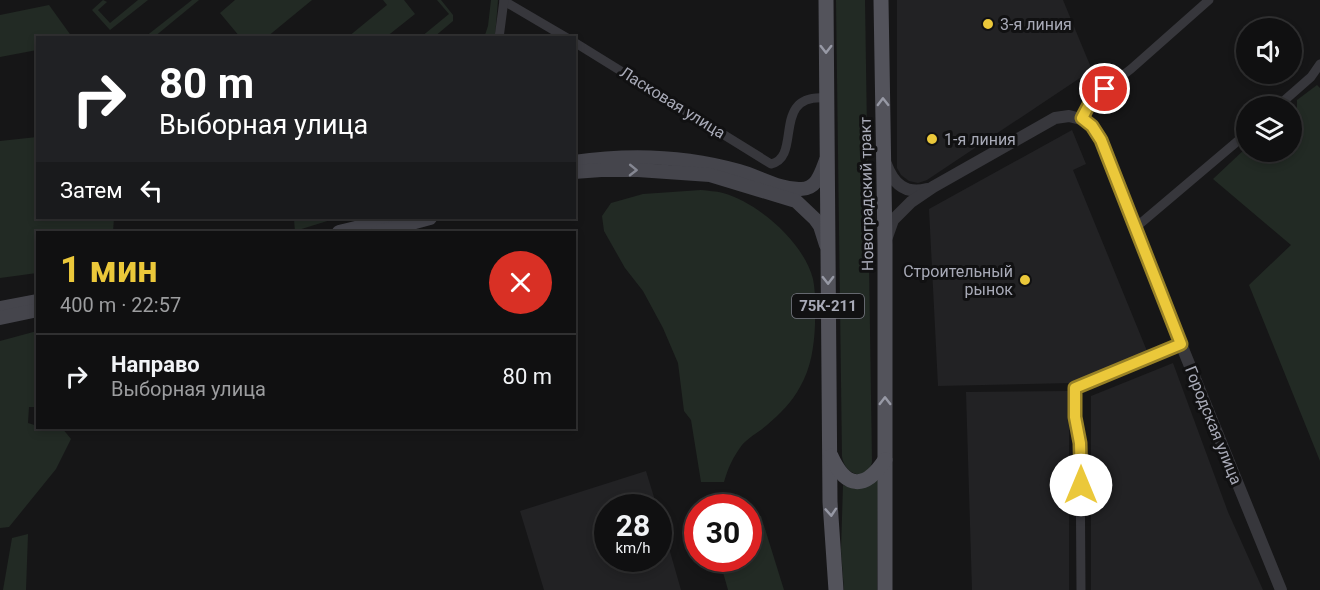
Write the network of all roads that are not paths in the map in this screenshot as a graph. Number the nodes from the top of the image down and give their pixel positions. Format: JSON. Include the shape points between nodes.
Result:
{"nodes":[{"id":1,"x":504,"y":0,"type":"edge"},
{"id":2,"x":826,"y":0,"type":"edge"},
{"id":3,"x":881,"y":0,"type":"edge"},
{"id":4,"x":1209,"y":0,"type":"edge"},
{"id":5,"x":499,"y":36,"type":"edge"},
{"id":6,"x":564,"y":36,"type":"edge"},
{"id":7,"x":576,"y":43,"type":"edge"},
{"id":8,"x":1320,"y":64,"type":"edge"},
{"id":9,"x":1289,"y":96,"type":"edge"},
{"id":10,"x":826,"y":98,"type":"junction"},
{"id":11,"x":1082,"y":118,"type":"junction"},
{"id":12,"x":1236,"y":142,"type":"edge"},
{"id":13,"x":826,"y":158,"type":"junction"},
{"id":14,"x":884,"y":160,"type":"junction"},
{"id":15,"x":576,"y":162,"type":"edge"},
{"id":16,"x":576,"y":172,"type":"edge"},
{"id":17,"x":933,"y":187,"type":"junction"},
{"id":18,"x":393,"y":219,"type":"edge"},
{"id":19,"x":426,"y":219,"type":"edge"},
{"id":20,"x":1135,"y":228,"type":"junction"},
{"id":21,"x":343,"y":231,"type":"edge"},
{"id":22,"x":382,"y":231,"type":"edge"},
{"id":23,"x":885,"y":244,"type":"junction"},
{"id":24,"x":827,"y":250,"type":"junction"},
{"id":25,"x":36,"y":301,"type":"edge"},
{"id":26,"x":0,"y":308,"type":"edge"},
{"id":27,"x":36,"y":310,"type":"edge"},
{"id":28,"x":0,"y":318,"type":"edge"},
{"id":29,"x":1181,"y":344,"type":"junction"},
{"id":30,"x":830,"y":454,"type":"junction"},
{"id":31,"x":885,"y":460,"type":"junction"},
{"id":32,"x":836,"y":590,"type":"edge"},
{"id":33,"x":885,"y":590,"type":"edge"},
{"id":34,"x":1082,"y":590,"type":"edge"},
{"id":35,"x":1281,"y":590,"type":"edge"}],
"edges":[{"from":1,"to":5,"type":"street"},
{"from":1,"to":6,"type":"street"},
{"from":2,"to":10,"type":"main road","number":"75К-211","one_way":true},
{"from":14,"to":3,"type":"main road","name":"Новоградский тракт","one_way":true},
{"from":4,"to":11,"type":"street","via":[[1092,99]]},
{"from":7,"to":10,"type":"street","name":"Ласковая улица","via":[[771,164],[782,159],[790,116],[796,108],[810,99]]},
{"from":8,"to":9,"type":"street"},
{"from":10,"to":13,"type":"main road","number":"75К-211"},
{"from":11,"to":17,"type":"street","via":[[1055,118]]},
{"from":11,"to":20,"type":"street","name":"Городская улица","via":[[1101,140]]},
{"from":12,"to":20,"type":"street"},
{"from":13,"to":15,"type":"main road","via":[[816,182],[800,189],[698,162],[627,158]]},
{"from":13,"to":24,"type":"main road","number":"75К-211"},
{"from":14,"to":17,"type":"street","via":[[898,185],[919,191]]},
{"from":14,"to":23,"type":"main road","name":"Новоградский тракт"},
{"from":16,"to":24,"type":"main road","one_way":true,"via":[[638,170],[710,175],[791,199],[800,203],[820,226]]},
{"from":17,"to":23,"type":"street","via":[[901,210]]},
{"from":18,"to":21,"type":"main road"},
{"from":19,"to":22,"type":"main road"},
{"from":20,"to":29,"type":"street","name":"Городская улица"},
{"from":31,"to":23,"type":"main road","name":"Новоградский тракт","one_way":true},
{"from":24,"to":30,"type":"main road","number":"75К-211","one_way":true},
{"from":25,"to":26,"type":"main road"},
{"from":27,"to":28,"type":"main road"},
{"from":29,"to":34,"type":"street","via":[[1075,388],[1080,443]]},
{"from":29,"to":35,"type":"street","name":"Городская улица"},
{"from":30,"to":31,"type":"main road","via":[[837,470],[856,483],[867,480]]},
{"from":30,"to":32,"type":"main road","number":"75К-211","one_way":true},
{"from":31,"to":33,"type":"main road","name":"Новоградский тракт"}]}
